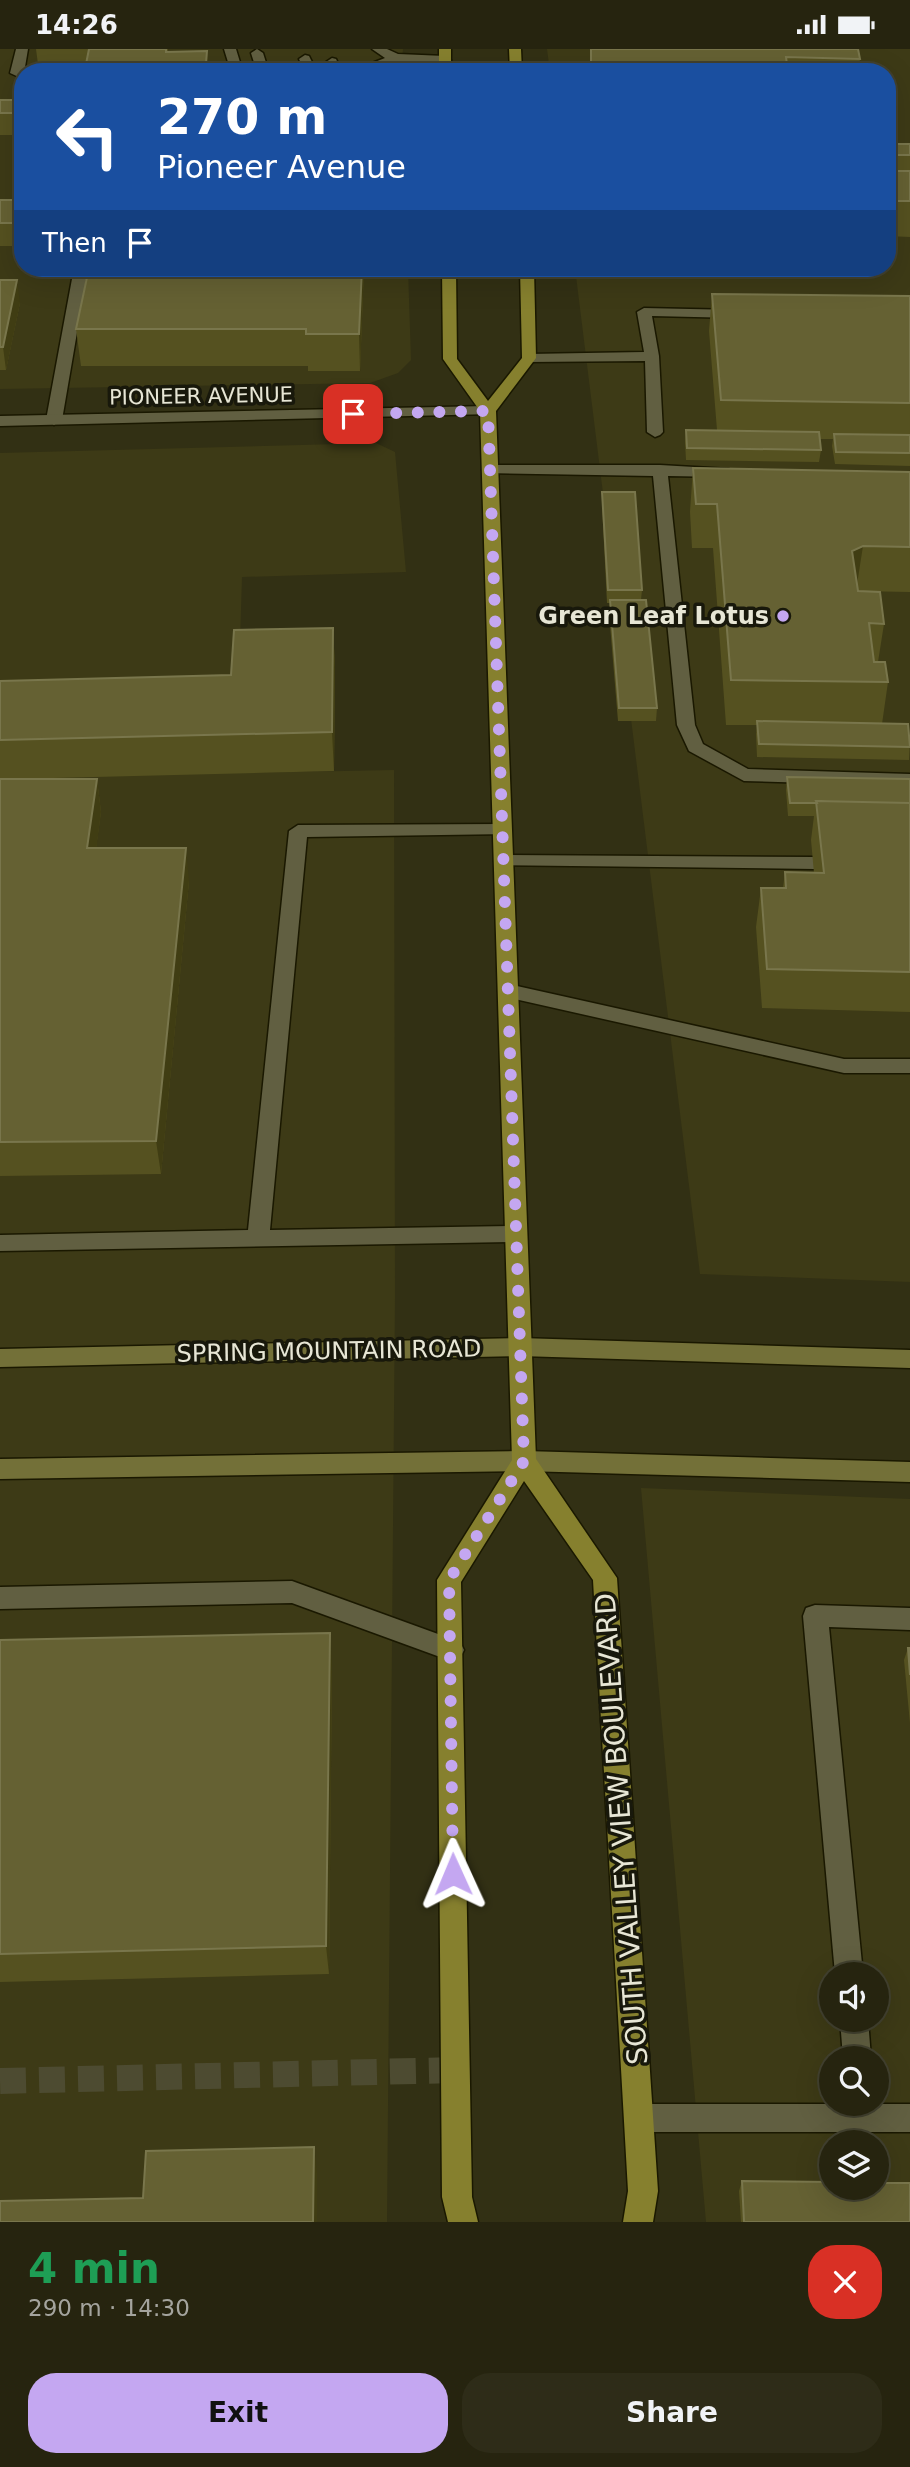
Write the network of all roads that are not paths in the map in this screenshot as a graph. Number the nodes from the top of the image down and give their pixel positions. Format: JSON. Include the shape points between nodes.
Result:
{"nodes":[{"id":1,"x":378,"y":49,"type":"edge"},
{"id":2,"x":257,"y":53,"type":"dead end"},
{"id":3,"x":395,"y":58,"type":"junction"},
{"id":4,"x":305,"y":59,"type":"dead end"},
{"id":5,"x":445,"y":60,"type":"edge"},
{"id":6,"x":260,"y":63,"type":"edge"},
{"id":7,"x":307,"y":63,"type":"edge"},
{"id":8,"x":385,"y":63,"type":"edge"},
{"id":9,"x":79,"y":277,"type":"edge"},
{"id":10,"x":449,"y":277,"type":"edge"},
{"id":11,"x":527,"y":277,"type":"edge"},
{"id":12,"x":750,"y":314,"type":"edge"},
{"id":13,"x":652,"y":356,"type":"junction"},
{"id":14,"x":529,"y":358,"type":"junction"},
{"id":15,"x":488,"y":411,"type":"junction"},
{"id":16,"x":54,"y":420,"type":"junction"},
{"id":17,"x":0,"y":421,"type":"edge"},
{"id":18,"x":655,"y":432,"type":"dead end"},
{"id":19,"x":490,"y":470,"type":"junction"},
{"id":20,"x":660,"y":470,"type":"junction"},
{"id":21,"x":744,"y":473,"type":"edge"},
{"id":22,"x":910,"y":780,"type":"edge"},
{"id":23,"x":502,"y":830,"type":"junction"},
{"id":24,"x":503,"y":861,"type":"junction"},
{"id":25,"x":814,"y":863,"type":"dead end"},
{"id":26,"x":508,"y":991,"type":"junction"},
{"id":27,"x":910,"y":1066,"type":"edge"},
{"id":28,"x":516,"y":1234,"type":"junction"},
{"id":29,"x":258,"y":1238,"type":"junction"},
{"id":30,"x":0,"y":1243,"type":"edge"},
{"id":31,"x":520,"y":1347,"type":"junction"},
{"id":32,"x":0,"y":1358,"type":"edge"},
{"id":33,"x":910,"y":1359,"type":"edge"},
{"id":34,"x":524,"y":1461,"type":"junction"},
{"id":35,"x":0,"y":1469,"type":"edge"},
{"id":36,"x":910,"y":1472,"type":"edge"},
{"id":37,"x":0,"y":1598,"type":"edge"},
{"id":38,"x":910,"y":1619,"type":"edge"},
{"id":39,"x":450,"y":1650,"type":"junction"},
{"id":40,"x":848,"y":1962,"type":"edge"},
{"id":41,"x":819,"y":2112,"type":"edge"},
{"id":42,"x":889,"y":2115,"type":"edge"},
{"id":43,"x":639,"y":2118,"type":"junction"},
{"id":44,"x":910,"y":2118,"type":"edge"},
{"id":45,"x":463,"y":2222,"type":"edge"},
{"id":46,"x":638,"y":2222,"type":"edge"}],
"edges":[{"from":1,"to":3,"type":"street"},
{"from":2,"to":6,"type":"street"},
{"from":3,"to":5,"type":"street"},
{"from":3,"to":8,"type":"street"},
{"from":4,"to":7,"type":"street"},
{"from":9,"to":16,"type":"street"},
{"from":10,"to":15,"type":"main road","via":[[450,359]]},
{"from":11,"to":14,"type":"main road"},
{"from":12,"to":13,"type":"street","via":[[644,313]]},
{"from":13,"to":14,"type":"street"},
{"from":13,"to":18,"type":"street"},
{"from":14,"to":15,"type":"main road"},
{"from":15,"to":16,"type":"street","name":"PIONEER AVENUE"},
{"from":15,"to":19,"type":"main road"},
{"from":16,"to":17,"type":"street","name":"PIONEER AVENUE"},
{"from":19,"to":20,"type":"street"},
{"from":19,"to":23,"type":"main road"},
{"from":20,"to":21,"type":"street"},
{"from":20,"to":22,"type":"street","via":[[687,725],[695,747],[744,775]]},
{"from":23,"to":24,"type":"main road"},
{"from":23,"to":29,"type":"street","via":[[298,831]]},
{"from":24,"to":25,"type":"street"},
{"from":24,"to":26,"type":"main road"},
{"from":26,"to":27,"type":"street","via":[[844,1066]]},
{"from":26,"to":28,"type":"main road"},
{"from":28,"to":29,"type":"street"},
{"from":28,"to":31,"type":"main road"},
{"from":29,"to":30,"type":"street"},
{"from":31,"to":32,"type":"main road","name":"SPRING MOUNTAIN ROAD"},
{"from":31,"to":33,"type":"main road","name":"SPRING MOUNTAIN ROAD"},
{"from":31,"to":34,"type":"main road"},
{"from":34,"to":35,"type":"main road"},
{"from":34,"to":36,"type":"main road"},
{"from":34,"to":39,"type":"main road","via":[[449,1580]]},
{"from":34,"to":43,"type":"main road","name":"SOUTH VALLEY VIEW BOULEVARD","via":[[605,1578]]},
{"from":37,"to":39,"type":"street","via":[[292,1593]]},
{"from":38,"to":40,"type":"street","via":[[815,1616]]},
{"from":39,"to":45,"type":"main road","via":[[457,2197]]},
{"from":41,"to":43,"type":"street"},
{"from":42,"to":44,"type":"street"},
{"from":43,"to":46,"type":"main road","name":"SOUTH VALLEY VIEW BOULEVARD","via":[[643,2190]]}]}
